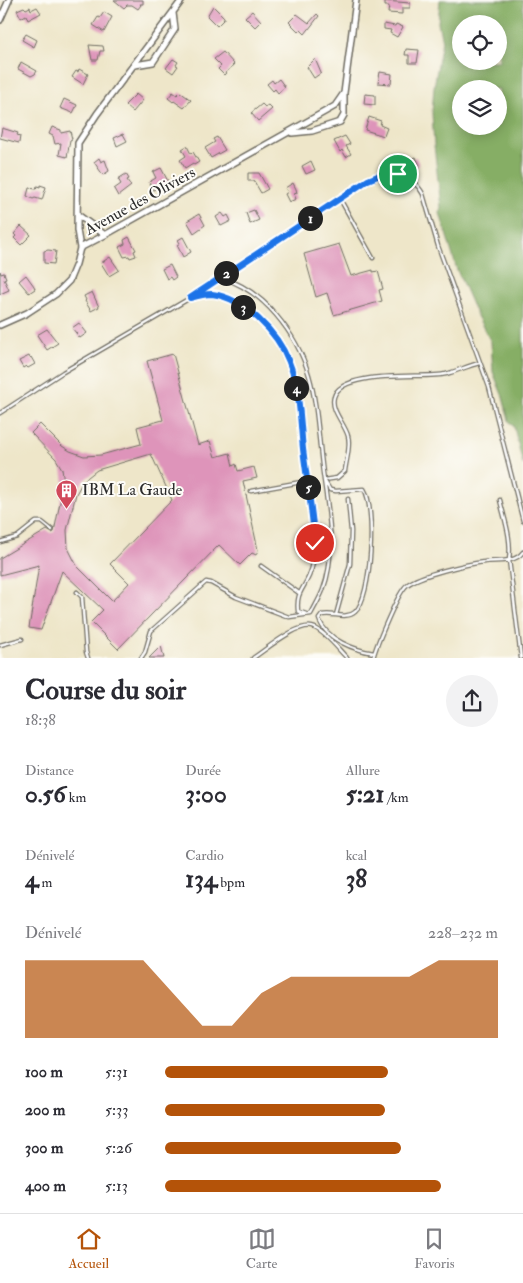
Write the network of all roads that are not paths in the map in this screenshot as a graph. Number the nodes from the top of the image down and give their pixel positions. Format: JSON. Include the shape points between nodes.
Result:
{"nodes":[{"id":1,"x":9,"y":0,"type":"edge"},
{"id":2,"x":189,"y":0,"type":"edge"},
{"id":3,"x":356,"y":0,"type":"edge"},
{"id":4,"x":182,"y":1,"type":"edge"},
{"id":5,"x":173,"y":12,"type":"junction"},
{"id":6,"x":0,"y":20,"type":"edge"},
{"id":7,"x":134,"y":65,"type":"junction"},
{"id":8,"x":344,"y":93,"type":"junction"},
{"id":9,"x":289,"y":133,"type":"junction"},
{"id":10,"x":340,"y":199,"type":"junction"},
{"id":11,"x":78,"y":215,"type":"junction"},
{"id":12,"x":105,"y":236,"type":"junction"},
{"id":13,"x":80,"y":248,"type":"junction"},
{"id":14,"x":373,"y":258,"type":"dead end"},
{"id":15,"x":220,"y":277,"type":"junction"},
{"id":16,"x":190,"y":298,"type":"junction"},
{"id":17,"x":0,"y":326,"type":"edge"},
{"id":18,"x":479,"y":363,"type":"junction"},
{"id":19,"x":0,"y":413,"type":"edge"},
{"id":20,"x":324,"y":480,"type":"junction"},
{"id":21,"x":307,"y":481,"type":"junction"},
{"id":22,"x":251,"y":491,"type":"dead end"},
{"id":23,"x":348,"y":499,"type":"dead end"},
{"id":24,"x":500,"y":500,"type":"dead end"},
{"id":25,"x":523,"y":521,"type":"edge"},
{"id":26,"x":52,"y":530,"type":"dead end"},
{"id":27,"x":0,"y":542,"type":"edge"},
{"id":28,"x":523,"y":552,"type":"edge"},
{"id":29,"x":509,"y":560,"type":"junction"},
{"id":30,"x":260,"y":566,"type":"dead end"},
{"id":31,"x":77,"y":592,"type":"dead end"},
{"id":32,"x":299,"y":593,"type":"junction"},
{"id":33,"x":306,"y":614,"type":"junction"},
{"id":34,"x":336,"y":615,"type":"junction"},
{"id":35,"x":22,"y":639,"type":"dead end"},
{"id":36,"x":0,"y":645,"type":"edge"},
{"id":37,"x":374,"y":653,"type":"junction"},
{"id":38,"x":88,"y":658,"type":"edge"},
{"id":39,"x":141,"y":658,"type":"edge"},
{"id":40,"x":253,"y":658,"type":"edge"},
{"id":41,"x":347,"y":658,"type":"edge"},
{"id":42,"x":373,"y":658,"type":"edge"},
{"id":43,"x":521,"y":658,"type":"edge"}],
"edges":[{"from":1,"to":6,"type":"street"},
{"from":2,"to":4,"type":"street"},
{"from":3,"to":8,"type":"street","name":"Avenue des Oliviers"},
{"from":4,"to":5,"type":"street"},
{"from":5,"to":7,"type":"street"},
{"from":5,"to":7,"type":"street","via":[[175,29],[153,62]]},
{"from":7,"to":11,"type":"street","via":[[78,143]]},
{"from":8,"to":9,"type":"street","name":"Avenue des Oliviers","via":[[335,106]]},
{"from":8,"to":9,"type":"street","name":"Avenue des Oliviers","via":[[344,115],[340,122],[312,131]]},
{"from":9,"to":12,"type":"street","name":"Avenue des Oliviers"},
{"from":10,"to":14,"type":"lane"},
{"from":10,"to":15,"type":"lane"},
{"from":10,"to":18,"type":"lane","via":[[380,175],[398,174],[419,188]]},
{"from":11,"to":12,"type":"street"},
{"from":11,"to":13,"type":"street"},
{"from":12,"to":13,"type":"street","name":"Avenue des Oliviers"},
{"from":13,"to":17,"type":"street","name":"Avenue des Oliviers","via":[[69,281],[56,294]]},
{"from":15,"to":16,"type":"lane"},
{"from":15,"to":20,"type":"lane","via":[[234,282],[266,303],[289,330],[304,358],[314,392]]},
{"from":16,"to":19,"type":"lane"},
{"from":16,"to":21,"type":"lane","via":[[213,294],[230,299],[254,313],[289,361],[298,394]]},
{"from":18,"to":20,"type":"lane","via":[[446,374],[376,377],[338,388],[334,406],[349,438],[345,471],[337,478]]},
{"from":18,"to":25,"type":"lane","via":[[489,387]]},
{"from":20,"to":33,"type":"lane","via":[[331,551],[324,589],[311,614]]},
{"from":20,"to":34,"type":"lane","via":[[330,490],[364,489],[371,532],[369,573],[360,607],[348,616]]},
{"from":21,"to":22,"type":"lane"},
{"from":21,"to":32,"type":"lane","via":[[315,543],[310,575]]},
{"from":23,"to":34,"type":"lane","via":[[350,564]]},
{"from":24,"to":29,"type":"lane","via":[[510,536]]},
{"from":26,"to":27,"type":"lane","via":[[42,522],[36,522],[16,537]]},
{"from":28,"to":29,"type":"lane"},
{"from":29,"to":37,"type":"lane","via":[[483,562],[413,581],[398,600]]},
{"from":29,"to":43,"type":"lane"},
{"from":30,"to":32,"type":"lane"},
{"from":31,"to":38,"type":"lane","via":[[82,597]]},
{"from":32,"to":33,"type":"lane","via":[[298,611]]},
{"from":33,"to":39,"type":"lane","via":[[289,617],[236,598],[206,582],[156,625]]},
{"from":34,"to":37,"type":"lane","via":[[322,615],[321,625],[340,642],[356,650]]},
{"from":35,"to":36,"type":"lane"},
{"from":37,"to":42,"type":"lane"},
{"from":40,"to":41,"type":"lane","via":[[299,628],[310,626]]}]}
